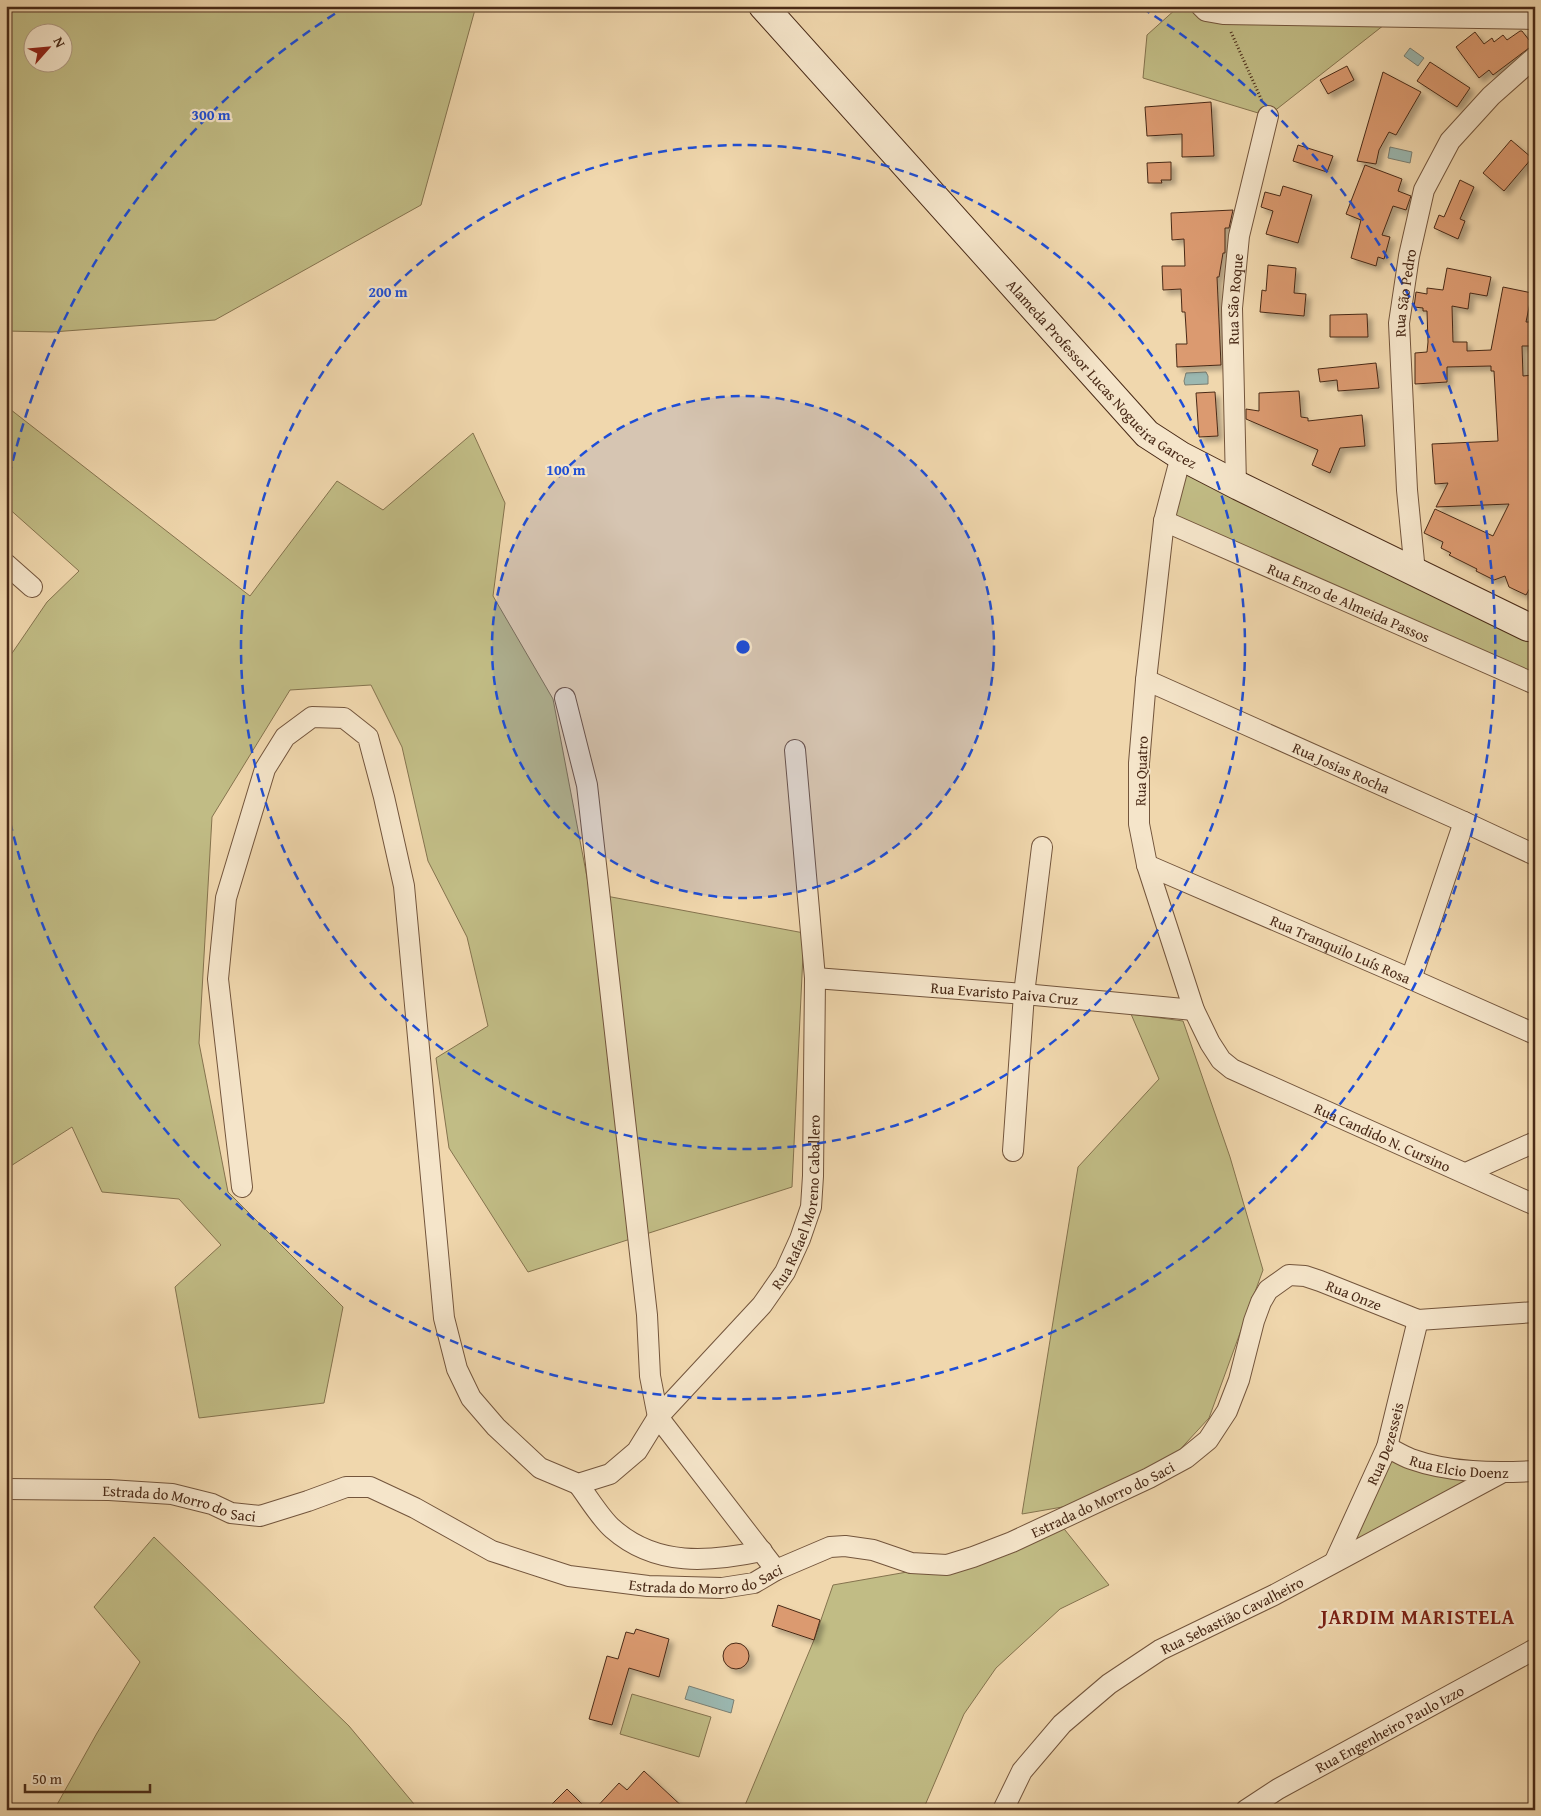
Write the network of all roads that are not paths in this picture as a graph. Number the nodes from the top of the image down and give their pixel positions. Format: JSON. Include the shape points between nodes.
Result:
{"nodes":[{"id":1,"x":763,"y":6,"type":"edge"},
{"id":2,"x":1201,"y":6,"type":"edge"},
{"id":3,"x":1535,"y":19,"type":"edge"},
{"id":4,"x":1535,"y":57,"type":"edge"},
{"id":5,"x":1268,"y":116,"type":"road end"},
{"id":6,"x":1181,"y":456,"type":"junction"},
{"id":7,"x":1236,"y":485,"type":"junction"},
{"id":8,"x":1164,"y":521,"type":"junction"},
{"id":9,"x":7,"y":563,"type":"edge"},
{"id":10,"x":1415,"y":572,"type":"junction"},
{"id":11,"x":32,"y":587,"type":"dead end"},
{"id":12,"x":1532,"y":629,"type":"edge"},
{"id":13,"x":1146,"y":680,"type":"junction"},
{"id":14,"x":1535,"y":684,"type":"edge"},
{"id":15,"x":565,"y":698,"type":"dead end"},
{"id":16,"x":795,"y":750,"type":"dead end"},
{"id":17,"x":1464,"y":822,"type":"junction"},
{"id":18,"x":1042,"y":847,"type":"dead end"},
{"id":19,"x":1535,"y":855,"type":"edge"},
{"id":20,"x":1147,"y":865,"type":"junction"},
{"id":21,"x":815,"y":978,"type":"junction"},
{"id":22,"x":1412,"y":979,"type":"junction"},
{"id":23,"x":1024,"y":994,"type":"junction"},
{"id":24,"x":1194,"y":1010,"type":"junction"},
{"id":25,"x":1535,"y":1034,"type":"edge"},
{"id":26,"x":1232,"y":1069,"type":"joint"},
{"id":27,"x":1535,"y":1142,"type":"edge"},
{"id":28,"x":1013,"y":1151,"type":"dead end"},
{"id":29,"x":1466,"y":1173,"type":"junction"},
{"id":30,"x":242,"y":1187,"type":"dead end"},
{"id":31,"x":1535,"y":1205,"type":"edge"},
{"id":32,"x":1289,"y":1275,"type":"joint"},
{"id":33,"x":1535,"y":1312,"type":"edge"},
{"id":34,"x":1418,"y":1320,"type":"junction"},
{"id":35,"x":658,"y":1417,"type":"junction"},
{"id":36,"x":1386,"y":1447,"type":"junction"},
{"id":37,"x":1535,"y":1471,"type":"edge"},
{"id":38,"x":1503,"y":1472,"type":"junction"},
{"id":39,"x":578,"y":1484,"type":"junction"},
{"id":40,"x":6,"y":1489,"type":"edge"},
{"id":41,"x":762,"y":1551,"type":"junction"},
{"id":42,"x":1335,"y":1561,"type":"junction"},
{"id":43,"x":776,"y":1570,"type":"junction"},
{"id":44,"x":1535,"y":1649,"type":"edge"},
{"id":45,"x":1003,"y":1810,"type":"edge"},
{"id":46,"x":1246,"y":1810,"type":"edge"}],
"edges":[{"from":1,"to":6,"type":"main road","name":"Alameda Professor Lucas Nogueira Garcez","via":[[1147,434]]},
{"from":2,"to":3,"type":"street","via":[[1206,11],[1223,14]]},
{"from":4,"to":10,"type":"street","name":"Rua São Pedro","via":[[1491,96],[1450,141],[1424,190],[1399,323],[1407,490]]},
{"from":5,"to":7,"type":"street","name":"Rua São Roque","via":[[1238,236],[1232,308]]},
{"from":6,"to":7,"type":"main road","name":"Alameda Professor Lucas Nogueira Garcez"},
{"from":6,"to":8,"type":"street","name":"Rua Quatro"},
{"from":7,"to":10,"type":"main road","name":"Alameda Professor Lucas Nogueira Garcez"},
{"from":8,"to":13,"type":"street","name":"Rua Quatro"},
{"from":8,"to":14,"type":"street","name":"Rua Enzo de Almeida Passos"},
{"from":9,"to":11,"type":"street"},
{"from":10,"to":12,"type":"main road","name":"Alameda Professor Lucas Nogueira Garcez"},
{"from":13,"to":17,"type":"street","name":"Rua Josias Rocha"},
{"from":13,"to":20,"type":"street","name":"Rua Quatro","via":[[1139,763],[1139,824]]},
{"from":15,"to":35,"type":"street","via":[[587,785],[647,1315],[650,1376]]},
{"from":16,"to":21,"type":"street","name":"Rua Rafael Moreno Caballero"},
{"from":17,"to":19,"type":"street","name":"Rua Josias Rocha"},
{"from":17,"to":22,"type":"street"},
{"from":18,"to":23,"type":"street"},
{"from":20,"to":22,"type":"street","name":"Rua Tranquilo Luís Rosa"},
{"from":20,"to":24,"type":"street","name":"Rua Quatro"},
{"from":21,"to":23,"type":"street","name":"Rua Evaristo Paiva Cruz"},
{"from":21,"to":35,"type":"street","name":"Rua Rafael Moreno Caballero","via":[[813,1176],[810,1207],[800,1239],[785,1272],[762,1305]]},
{"from":22,"to":25,"type":"street","name":"Rua Tranquilo Luís Rosa"},
{"from":23,"to":24,"type":"street","name":"Rua Evaristo Paiva Cruz"},
{"from":23,"to":28,"type":"street"},
{"from":24,"to":26,"type":"street","name":"Rua Quatro","via":[[1210,1043],[1221,1060]]},
{"from":26,"to":29,"type":"street","name":"Rua Candido N. Cursino"},
{"from":27,"to":29,"type":"street"},
{"from":29,"to":31,"type":"street","name":"Rua Candido N. Cursino"},
{"from":30,"to":39,"type":"street","via":[[218,979],[226,898],[265,769],[285,736],[312,717],[344,718],[368,737],[404,886],[444,1318],[457,1369],[471,1398],[496,1427],[540,1468]]},
{"from":32,"to":34,"type":"street","name":"Rua Onze","via":[[1320,1281]]},
{"from":32,"to":43,"type":"street","name":"Estrada do Morro do Saci","via":[[1268,1290],[1261,1302],[1227,1411],[1208,1440],[1186,1458],[1012,1542],[947,1565],[911,1563],[873,1550],[845,1546],[830,1547]]},
{"from":33,"to":34,"type":"street"},
{"from":34,"to":36,"type":"street","name":"Rua Dezesseis"},
{"from":35,"to":39,"type":"street","name":"Rua Rafael Moreno Caballero","via":[[637,1451],[610,1474]]},
{"from":35,"to":41,"type":"street"},
{"from":36,"to":38,"type":"street","name":"Rua Elcio Doenz","via":[[1411,1459],[1446,1468]]},
{"from":36,"to":42,"type":"street","name":"Rua Dezesseis"},
{"from":37,"to":38,"type":"street","name":"Rua Elcio Doenz"},
{"from":38,"to":42,"type":"street","name":"Rua Sebastião Cavalheiro"},
{"from":39,"to":41,"type":"street","via":[[612,1529],[638,1547],[676,1559],[730,1558]]},
{"from":40,"to":43,"type":"street","name":"Estrada do Morro do Saci","via":[[172,1494],[212,1504],[231,1513],[260,1516],[346,1487],[370,1487],[492,1551],[568,1576],[648,1586],[722,1588],[754,1583]]},
{"from":41,"to":43,"type":"street"},
{"from":42,"to":45,"type":"street","name":"Rua Sebastião Cavalheiro","via":[[1274,1595],[1160,1650],[1109,1684],[1062,1724],[1022,1771]]},
{"from":44,"to":46,"type":"street","name":"Rua Engenheiro Paulo Izzo","via":[[1278,1788]]}]}
